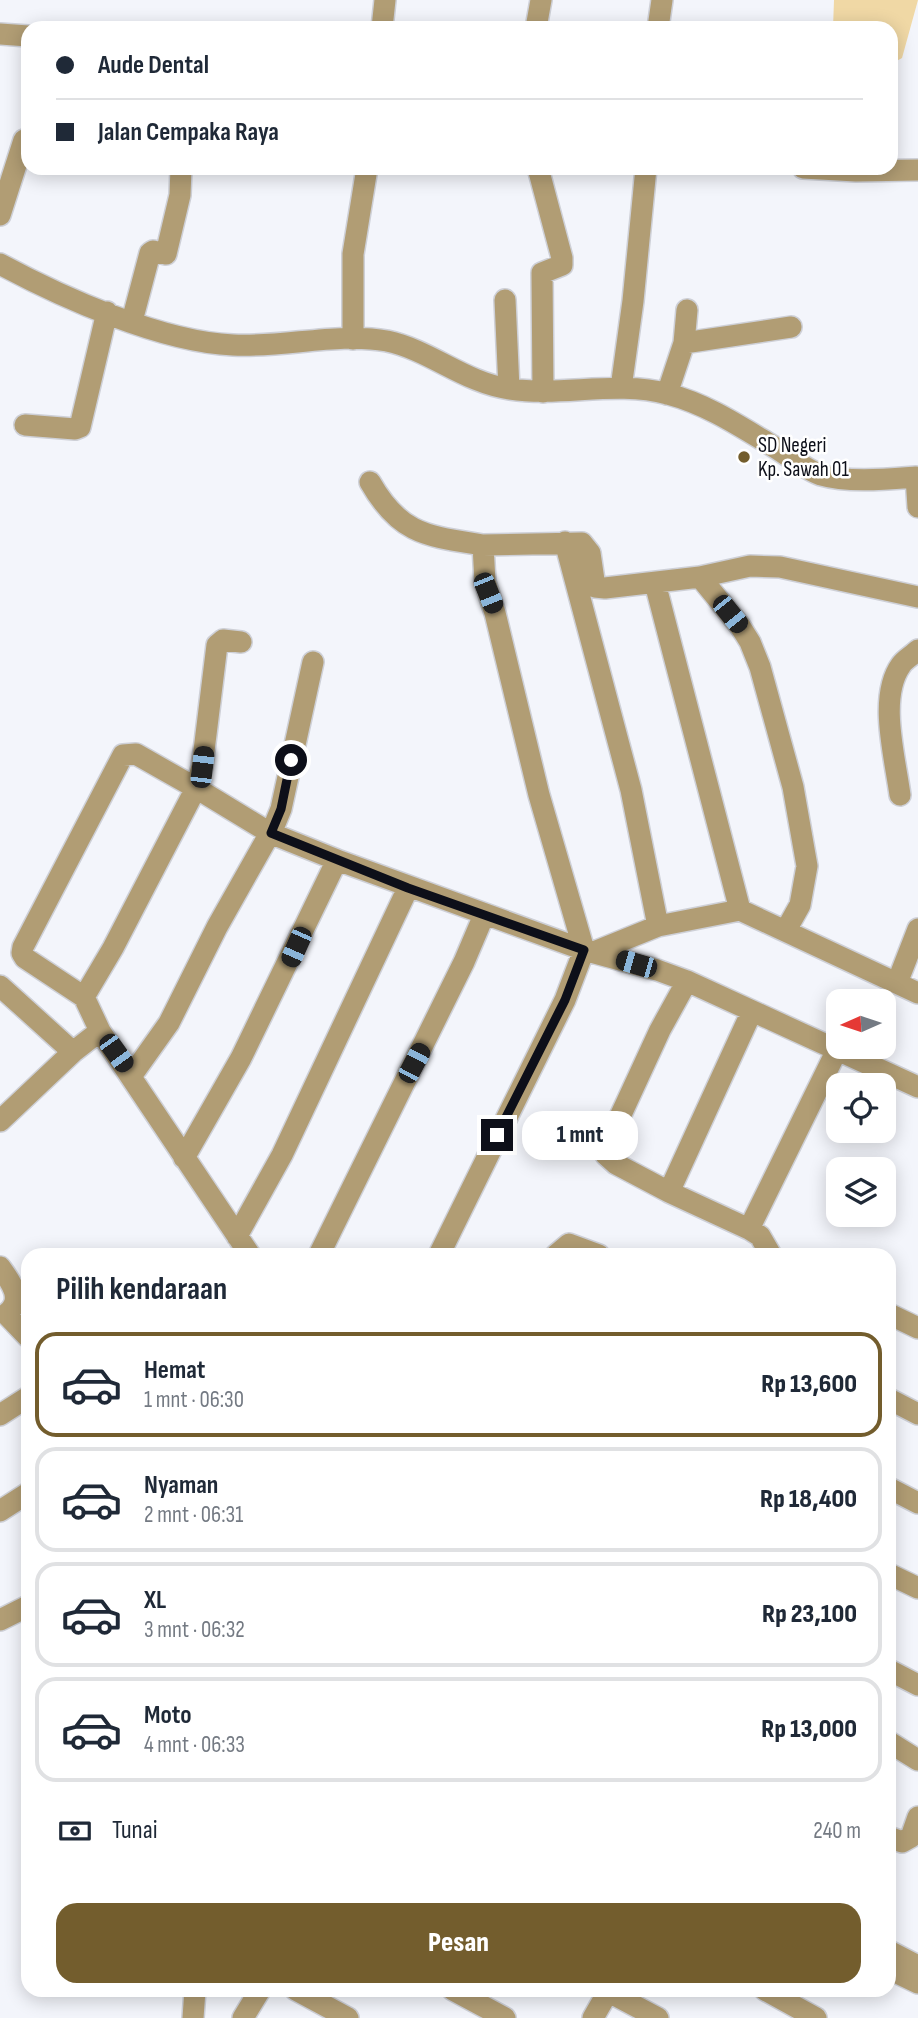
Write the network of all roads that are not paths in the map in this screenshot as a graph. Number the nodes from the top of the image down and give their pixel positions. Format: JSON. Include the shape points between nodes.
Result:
{"nodes":[{"id":1,"x":385,"y":0,"type":"edge"},
{"id":2,"x":541,"y":0,"type":"edge"},
{"id":3,"x":662,"y":0,"type":"edge"},
{"id":4,"x":383,"y":21,"type":"edge"},
{"id":5,"x":537,"y":21,"type":"edge"},
{"id":6,"x":659,"y":21,"type":"edge"},
{"id":7,"x":0,"y":34,"type":"edge"},
{"id":8,"x":21,"y":36,"type":"edge"},
{"id":9,"x":21,"y":149,"type":"edge"},
{"id":10,"x":898,"y":170,"type":"edge"},
{"id":11,"x":918,"y":170,"type":"edge"},
{"id":12,"x":181,"y":175,"type":"edge"},
{"id":13,"x":366,"y":175,"type":"edge"},
{"id":14,"x":540,"y":175,"type":"edge"},
{"id":15,"x":645,"y":175,"type":"edge"},
{"id":16,"x":0,"y":215,"type":"edge"},
{"id":17,"x":0,"y":264,"type":"edge"},
{"id":18,"x":505,"y":300,"type":"dead end"},
{"id":19,"x":687,"y":310,"type":"dead end"},
{"id":20,"x":107,"y":312,"type":"junction"},
{"id":21,"x":132,"y":321,"type":"junction"},
{"id":22,"x":791,"y":327,"type":"dead end"},
{"id":23,"x":353,"y":339,"type":"junction"},
{"id":24,"x":684,"y":343,"type":"junction"},
{"id":25,"x":621,"y":388,"type":"junction"},
{"id":26,"x":509,"y":389,"type":"junction"},
{"id":27,"x":542,"y":392,"type":"junction"},
{"id":28,"x":667,"y":394,"type":"junction"},
{"id":29,"x":25,"y":425,"type":"dead end"},
{"id":30,"x":917,"y":477,"type":"edge"},
{"id":31,"x":369,"y":482,"type":"dead end"},
{"id":32,"x":918,"y":507,"type":"edge"},
{"id":33,"x":565,"y":542,"type":"junction"},
{"id":34,"x":483,"y":545,"type":"junction"},
{"id":35,"x":700,"y":577,"type":"junction"},
{"id":36,"x":655,"y":583,"type":"junction"},
{"id":37,"x":918,"y":597,"type":"edge"},
{"id":38,"x":241,"y":642,"type":"dead end"},
{"id":39,"x":918,"y":650,"type":"edge"},
{"id":40,"x":313,"y":662,"type":"dead end"},
{"id":41,"x":198,"y":779,"type":"junction"},
{"id":42,"x":900,"y":795,"type":"dead end"},
{"id":43,"x":275,"y":822,"type":"junction"},
{"id":44,"x":337,"y":860,"type":"junction"},
{"id":45,"x":408,"y":888,"type":"junction"},
{"id":46,"x":740,"y":910,"type":"junction"},
{"id":47,"x":485,"y":915,"type":"junction"},
{"id":48,"x":658,"y":926,"type":"junction"},
{"id":49,"x":918,"y":929,"type":"edge"},
{"id":50,"x":786,"y":930,"type":"junction"},
{"id":51,"x":589,"y":951,"type":"junction"},
{"id":52,"x":687,"y":981,"type":"junction"},
{"id":53,"x":897,"y":984,"type":"junction"},
{"id":54,"x":918,"y":993,"type":"edge"},
{"id":55,"x":84,"y":997,"type":"junction"},
{"id":56,"x":5,"y":998,"type":"edge"},
{"id":57,"x":752,"y":1011,"type":"junction"},
{"id":58,"x":86,"y":1042,"type":"junction"},
{"id":59,"x":826,"y":1045,"type":"edge"},
{"id":60,"x":833,"y":1059,"type":"edge"},
{"id":61,"x":857,"y":1059,"type":"edge"},
{"id":62,"x":132,"y":1075,"type":"junction"},
{"id":63,"x":918,"y":1087,"type":"edge"},
{"id":64,"x":0,"y":1121,"type":"edge"},
{"id":65,"x":184,"y":1158,"type":"junction"},
{"id":66,"x":669,"y":1192,"type":"junction"},
{"id":67,"x":749,"y":1229,"type":"junction"},
{"id":68,"x":237,"y":1236,"type":"junction"},
{"id":69,"x":245,"y":1248,"type":"edge"},
{"id":70,"x":322,"y":1248,"type":"edge"},
{"id":71,"x":442,"y":1248,"type":"edge"},
{"id":72,"x":564,"y":1248,"type":"edge"},
{"id":73,"x":580,"y":1248,"type":"edge"},
{"id":74,"x":767,"y":1248,"type":"edge"},
{"id":75,"x":0,"y":1267,"type":"edge"},
{"id":76,"x":3,"y":1316,"type":"edge"},
{"id":77,"x":896,"y":1317,"type":"edge"},
{"id":78,"x":918,"y":1328,"type":"edge"},
{"id":79,"x":21,"y":1331,"type":"edge"},
{"id":80,"x":21,"y":1402,"type":"edge"},
{"id":81,"x":896,"y":1403,"type":"edge"},
{"id":82,"x":918,"y":1414,"type":"edge"},
{"id":83,"x":0,"y":1415,"type":"edge"},
{"id":84,"x":896,"y":1492,"type":"edge"},
{"id":85,"x":21,"y":1498,"type":"edge"},
{"id":86,"x":918,"y":1503,"type":"edge"},
{"id":87,"x":0,"y":1511,"type":"edge"},
{"id":88,"x":896,"y":1577,"type":"edge"},
{"id":89,"x":918,"y":1588,"type":"edge"},
{"id":90,"x":21,"y":1610,"type":"edge"},
{"id":91,"x":0,"y":1620,"type":"edge"},
{"id":92,"x":896,"y":1674,"type":"edge"},
{"id":93,"x":918,"y":1685,"type":"edge"},
{"id":94,"x":896,"y":1746,"type":"edge"},
{"id":95,"x":918,"y":1760,"type":"edge"},
{"id":96,"x":918,"y":1817,"type":"edge"},
{"id":97,"x":896,"y":1840,"type":"edge"},
{"id":98,"x":896,"y":1955,"type":"edge"},
{"id":99,"x":918,"y":1966,"type":"edge"},
{"id":100,"x":896,"y":1972,"type":"edge"},
{"id":101,"x":918,"y":1983,"type":"edge"},
{"id":102,"x":194,"y":1997,"type":"edge"},
{"id":103,"x":256,"y":1997,"type":"edge"},
{"id":104,"x":309,"y":1997,"type":"edge"},
{"id":105,"x":466,"y":1997,"type":"edge"},
{"id":106,"x":604,"y":1997,"type":"edge"},
{"id":107,"x":620,"y":1997,"type":"edge"},
{"id":108,"x":778,"y":1997,"type":"edge"},
{"id":109,"x":193,"y":2018,"type":"edge"},
{"id":110,"x":243,"y":2018,"type":"edge"},
{"id":111,"x":348,"y":2018,"type":"edge"},
{"id":112,"x":505,"y":2018,"type":"edge"},
{"id":113,"x":593,"y":2018,"type":"edge"},
{"id":114,"x":658,"y":2018,"type":"edge"},
{"id":115,"x":816,"y":2018,"type":"edge"}],
"edges":[{"from":1,"to":4,"type":"street"},
{"from":2,"to":5,"type":"street"},
{"from":3,"to":6,"type":"street"},
{"from":7,"to":8,"type":"street"},
{"from":9,"to":16,"type":"street"},
{"from":10,"to":11,"type":"street"},
{"from":12,"to":21,"type":"street","via":[[168,250],[166,254],[150,253]]},
{"from":13,"to":23,"type":"street","via":[[353,254]]},
{"from":14,"to":27,"type":"street","via":[[562,258],[562,265],[542,273]]},
{"from":15,"to":25,"type":"street"},
{"from":17,"to":20,"type":"street"},
{"from":18,"to":26,"type":"street"},
{"from":19,"to":24,"type":"street"},
{"from":20,"to":21,"type":"street"},
{"from":20,"to":29,"type":"street","via":[[80,426]]},
{"from":21,"to":23,"type":"street","via":[[183,339],[232,345]]},
{"from":22,"to":24,"type":"street"},
{"from":23,"to":26,"type":"street","via":[[399,345],[485,384]]},
{"from":24,"to":28,"type":"street"},
{"from":25,"to":27,"type":"street"},
{"from":25,"to":28,"type":"street"},
{"from":26,"to":27,"type":"street"},
{"from":28,"to":30,"type":"street","via":[[730,419],[821,475]]},
{"from":30,"to":32,"type":"street"},
{"from":31,"to":34,"type":"street","via":[[383,505],[412,529]]},
{"from":33,"to":34,"type":"street"},
{"from":33,"to":36,"type":"street","via":[[588,548],[595,587]]},
{"from":33,"to":48,"type":"street","via":[[631,790]]},
{"from":34,"to":51,"type":"street","via":[[488,593],[539,795]]},
{"from":35,"to":36,"type":"street"},
{"from":35,"to":37,"type":"street","via":[[750,566],[780,567]]},
{"from":35,"to":50,"type":"street","via":[[750,642],[793,787],[807,866],[800,905]]},
{"from":36,"to":46,"type":"street"},
{"from":38,"to":41,"type":"street","via":[[223,640],[218,645]]},
{"from":39,"to":42,"type":"street","via":[[902,663],[889,700]]},
{"from":40,"to":43,"type":"street"},
{"from":41,"to":43,"type":"street"},
{"from":41,"to":55,"type":"street"},
{"from":41,"to":55,"type":"street","via":[[136,754],[123,755],[22,953]]},
{"from":43,"to":44,"type":"street"},
{"from":43,"to":62,"type":"street","via":[[169,1023]]},
{"from":44,"to":45,"type":"street"},
{"from":44,"to":65,"type":"street","via":[[247,1046]]},
{"from":45,"to":47,"type":"street"},
{"from":45,"to":68,"type":"street","via":[[282,1155]]},
{"from":46,"to":48,"type":"street"},
{"from":46,"to":50,"type":"street"},
{"from":47,"to":51,"type":"street"},
{"from":47,"to":70,"type":"street"},
{"from":48,"to":51,"type":"street"},
{"from":49,"to":53,"type":"street"},
{"from":50,"to":53,"type":"street"},
{"from":51,"to":52,"type":"street"},
{"from":51,"to":71,"type":"street"},
{"from":52,"to":57,"type":"street"},
{"from":52,"to":66,"type":"street","via":[[606,1147],[606,1155],[615,1164]]},
{"from":53,"to":54,"type":"street"},
{"from":55,"to":58,"type":"street"},
{"from":56,"to":58,"type":"street"},
{"from":57,"to":59,"type":"street"},
{"from":57,"to":66,"type":"street"},
{"from":58,"to":62,"type":"street"},
{"from":58,"to":64,"type":"street"},
{"from":60,"to":67,"type":"street"},
{"from":61,"to":63,"type":"street"},
{"from":62,"to":65,"type":"street"},
{"from":65,"to":68,"type":"street"},
{"from":66,"to":67,"type":"street"},
{"from":67,"to":74,"type":"street"},
{"from":68,"to":69,"type":"street"},
{"from":72,"to":73,"type":"street","via":[[569,1244]]},
{"from":75,"to":76,"type":"street","via":[[16,1297],[14,1308]]},
{"from":76,"to":79,"type":"street"},
{"from":77,"to":78,"type":"street"},
{"from":80,"to":83,"type":"street"},
{"from":81,"to":82,"type":"street"},
{"from":84,"to":86,"type":"street"},
{"from":85,"to":87,"type":"street"},
{"from":88,"to":89,"type":"street"},
{"from":90,"to":91,"type":"street"},
{"from":92,"to":93,"type":"street"},
{"from":94,"to":95,"type":"street"},
{"from":96,"to":97,"type":"street","via":[[911,1837]]},
{"from":98,"to":99,"type":"street"},
{"from":100,"to":101,"type":"street"},
{"from":102,"to":109,"type":"street"},
{"from":103,"to":110,"type":"street"},
{"from":104,"to":111,"type":"street"},
{"from":105,"to":112,"type":"street"},
{"from":106,"to":113,"type":"street"},
{"from":107,"to":114,"type":"street"},
{"from":108,"to":115,"type":"street"}]}
